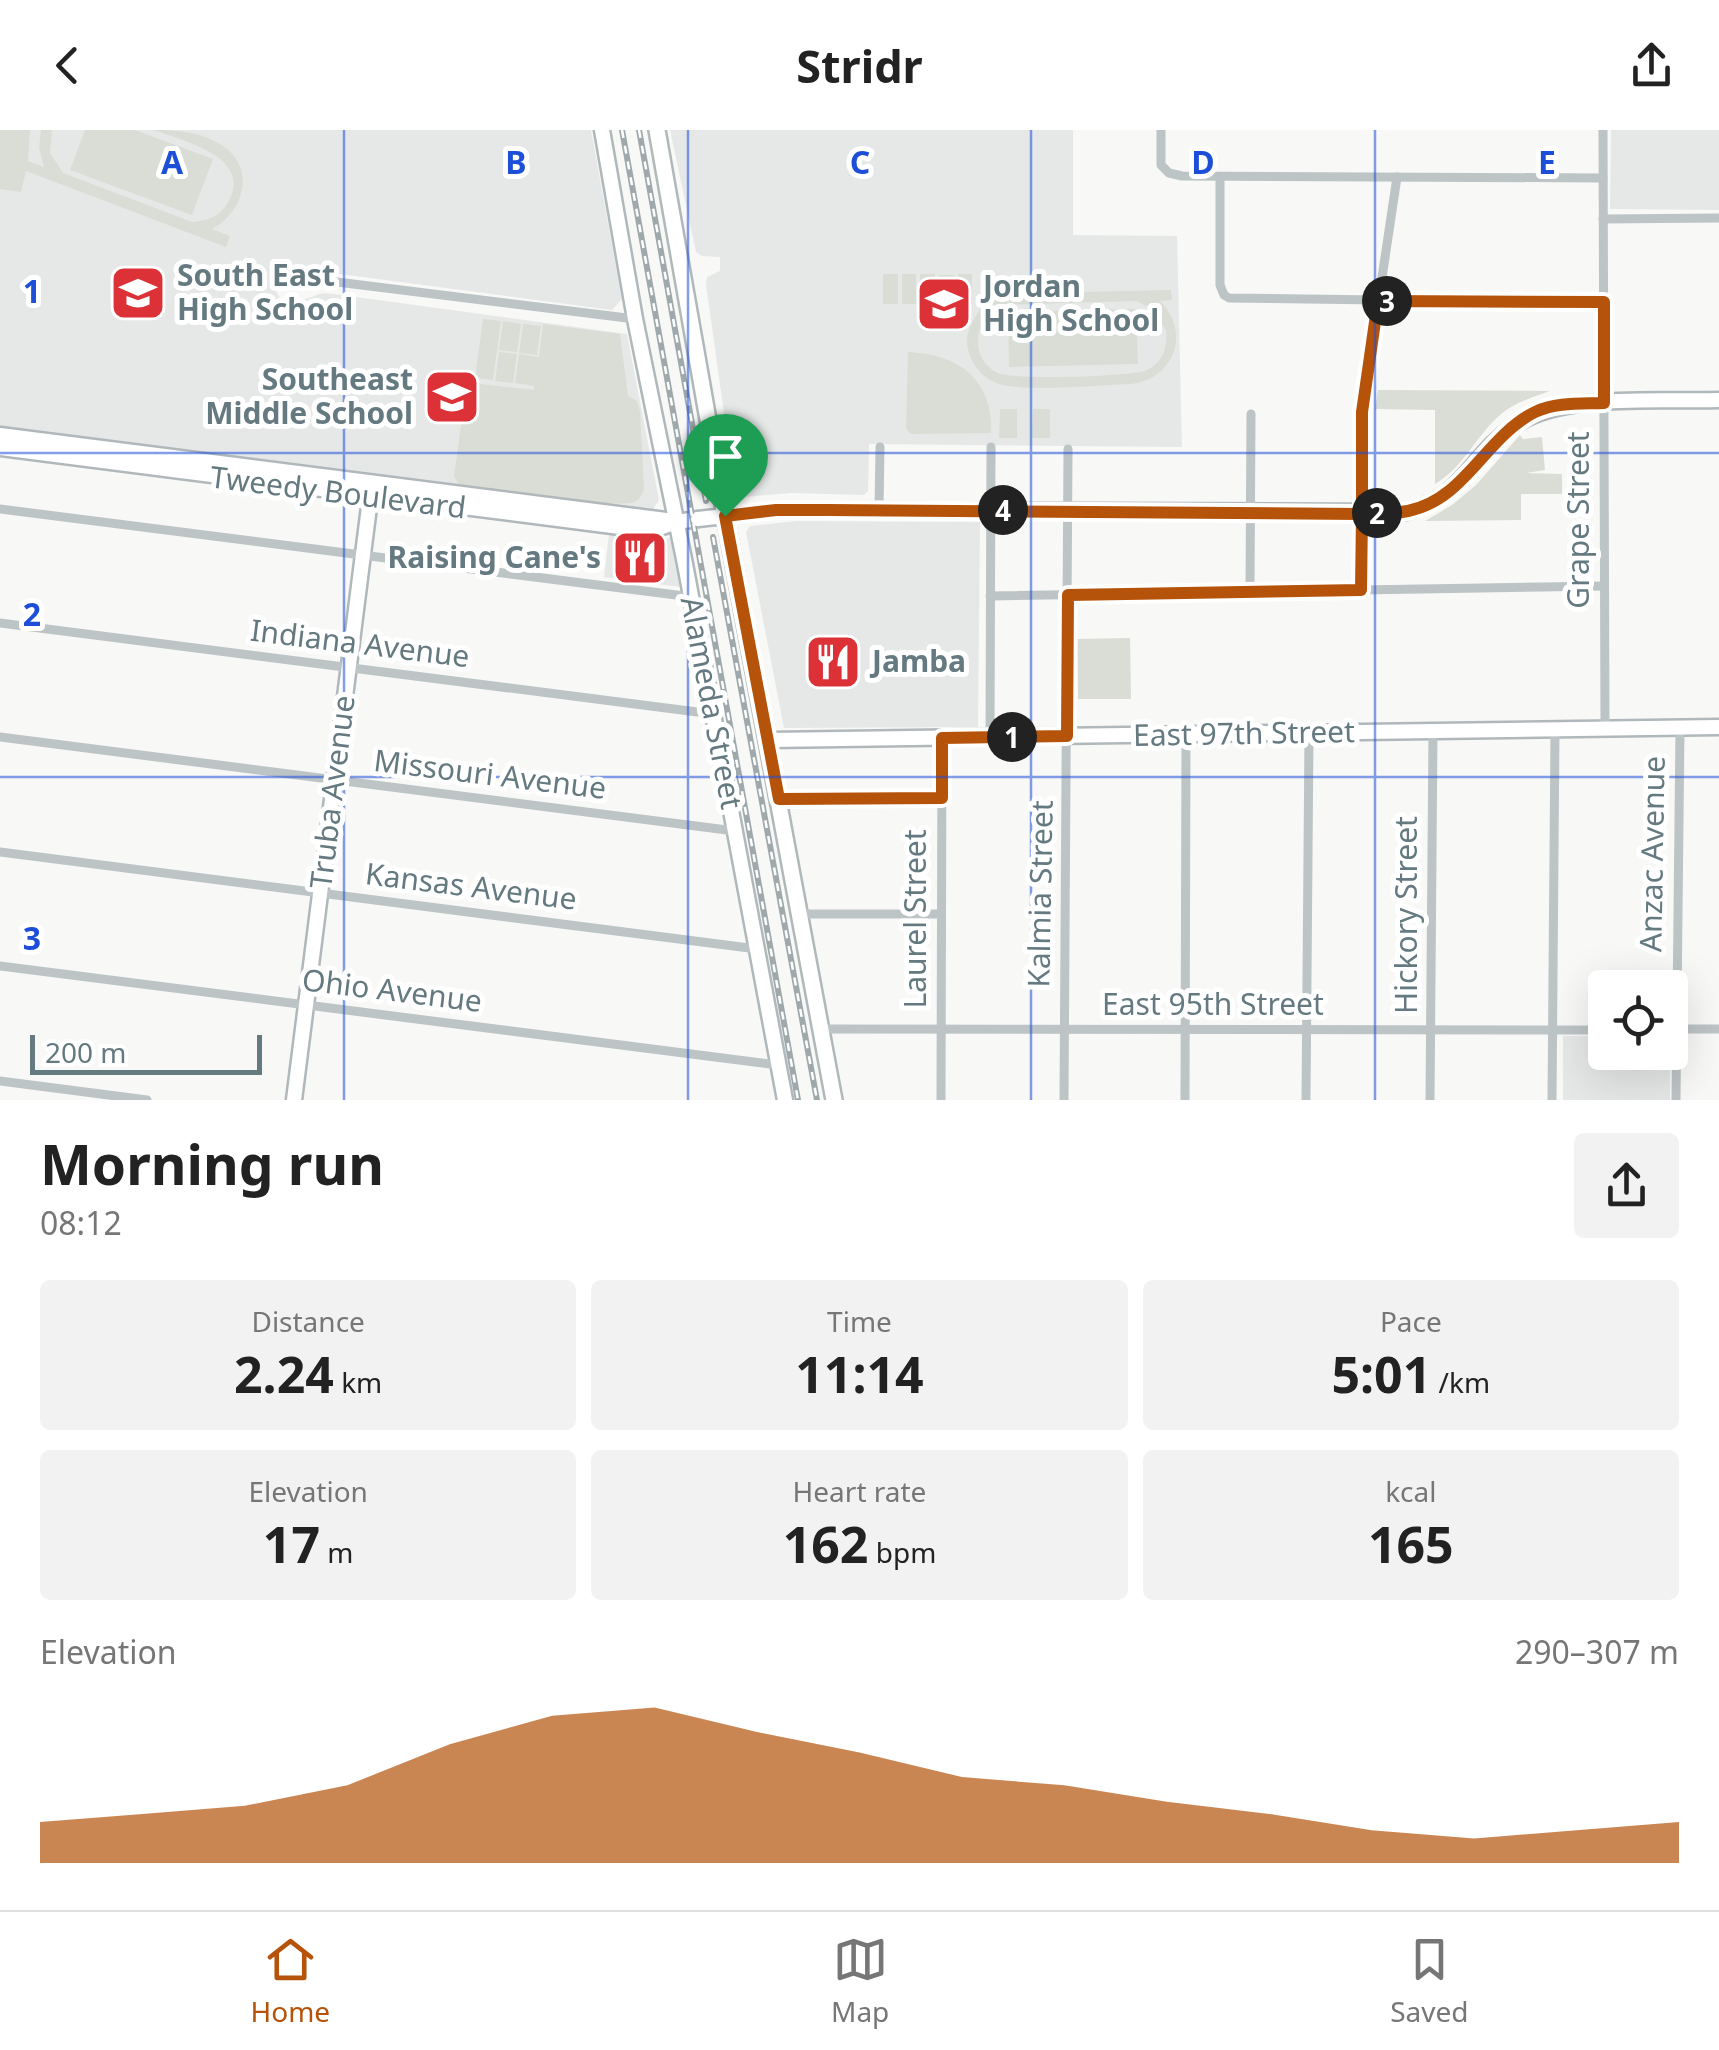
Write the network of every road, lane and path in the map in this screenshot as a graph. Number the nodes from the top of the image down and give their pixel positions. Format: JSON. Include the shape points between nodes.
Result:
{"nodes":[{"id":1,"x":602,"y":130,"type":"edge"},
{"id":2,"x":657,"y":130,"type":"edge"},
{"id":3,"x":1161,"y":130,"type":"edge"},
{"id":4,"x":1603,"y":130,"type":"edge"},
{"id":5,"x":1220,"y":176,"type":"junction"},
{"id":6,"x":1397,"y":177,"type":"junction"},
{"id":7,"x":1603,"y":178,"type":"junction"},
{"id":8,"x":1603,"y":218,"type":"junction"},
{"id":9,"x":1719,"y":218,"type":"edge"},
{"id":10,"x":293,"y":284,"type":"dead end"},
{"id":11,"x":1378,"y":301,"type":"junction"},
{"id":12,"x":1604,"y":302,"type":"junction"},
{"id":13,"x":635,"y":320,"type":"junction"},
{"id":14,"x":1719,"y":400,"type":"edge"},
{"id":15,"x":1604,"y":403,"type":"junction"},
{"id":16,"x":1252,"y":414,"type":"dead end"},
{"id":17,"x":0,"y":435,"type":"edge"},
{"id":18,"x":880,"y":446,"type":"dead end"},
{"id":19,"x":991,"y":446,"type":"dead end"},
{"id":20,"x":0,"y":448,"type":"edge"},
{"id":21,"x":1068,"y":449,"type":"dead end"},
{"id":22,"x":371,"y":491,"type":"junction"},
{"id":23,"x":0,"y":509,"type":"edge"},
{"id":24,"x":878,"y":510,"type":"junction"},
{"id":25,"x":991,"y":510,"type":"junction"},
{"id":26,"x":1068,"y":510,"type":"junction"},
{"id":27,"x":1251,"y":512,"type":"junction"},
{"id":28,"x":1362,"y":514,"type":"junction"},
{"id":29,"x":720,"y":517,"type":"junction"},
{"id":30,"x":676,"y":522,"type":"junction"},
{"id":31,"x":363,"y":555,"type":"junction"},
{"id":32,"x":1604,"y":586,"type":"junction"},
{"id":33,"x":1361,"y":590,"type":"junction"},
{"id":34,"x":1250,"y":592,"type":"junction"},
{"id":35,"x":1068,"y":595,"type":"junction"},
{"id":36,"x":990,"y":596,"type":"junction"},
{"id":37,"x":692,"y":597,"type":"junction"},
{"id":38,"x":0,"y":623,"type":"edge"},
{"id":39,"x":349,"y":668,"type":"junction"},
{"id":40,"x":713,"y":714,"type":"junction"},
{"id":41,"x":1680,"y":728,"type":"junction"},
{"id":42,"x":1719,"y":728,"type":"edge"},
{"id":43,"x":1605,"y":729,"type":"junction"},
{"id":44,"x":1555,"y":730,"type":"junction"},
{"id":45,"x":1433,"y":731,"type":"junction"},
{"id":46,"x":1309,"y":733,"type":"junction"},
{"id":47,"x":1186,"y":734,"type":"junction"},
{"id":48,"x":1067,"y":736,"type":"junction"},
{"id":49,"x":0,"y":737,"type":"edge"},
{"id":50,"x":990,"y":737,"type":"junction"},
{"id":51,"x":942,"y":738,"type":"junction"},
{"id":52,"x":769,"y":740,"type":"junction"},
{"id":53,"x":335,"y":780,"type":"junction"},
{"id":54,"x":942,"y":798,"type":"junction"},
{"id":55,"x":779,"y":799,"type":"junction"},
{"id":56,"x":735,"y":831,"type":"junction"},
{"id":57,"x":0,"y":852,"type":"edge"},
{"id":58,"x":320,"y":893,"type":"junction"},
{"id":59,"x":801,"y":914,"type":"junction"},
{"id":60,"x":941,"y":914,"type":"junction"},
{"id":61,"x":757,"y":948,"type":"junction"},
{"id":62,"x":0,"y":966,"type":"edge"},
{"id":63,"x":1674,"y":970,"type":"edge"},
{"id":64,"x":306,"y":1005,"type":"junction"},
{"id":65,"x":822,"y":1028,"type":"junction"},
{"id":66,"x":941,"y":1029,"type":"junction"},
{"id":67,"x":1306,"y":1029,"type":"junction"},
{"id":68,"x":1719,"y":1029,"type":"edge"},
{"id":69,"x":1064,"y":1030,"type":"junction"},
{"id":70,"x":1185,"y":1030,"type":"junction"},
{"id":71,"x":1431,"y":1030,"type":"junction"},
{"id":72,"x":1552,"y":1030,"type":"junction"},
{"id":73,"x":1588,"y":1030,"type":"edge"},
{"id":74,"x":1688,"y":1030,"type":"edge"},
{"id":75,"x":778,"y":1065,"type":"junction"},
{"id":76,"x":1675,"y":1070,"type":"edge"},
{"id":77,"x":0,"y":1081,"type":"edge"},
{"id":78,"x":147,"y":1100,"type":"edge"},
{"id":79,"x":294,"y":1100,"type":"edge"},
{"id":80,"x":785,"y":1100,"type":"edge"},
{"id":81,"x":834,"y":1100,"type":"edge"},
{"id":82,"x":941,"y":1100,"type":"edge"},
{"id":83,"x":1064,"y":1100,"type":"edge"},
{"id":84,"x":1184,"y":1100,"type":"edge"},
{"id":85,"x":1306,"y":1100,"type":"edge"},
{"id":86,"x":1430,"y":1100,"type":"edge"},
{"id":87,"x":1552,"y":1100,"type":"edge"},
{"id":88,"x":1676,"y":1100,"type":"edge"}],
"edges":[{"from":1,"to":13,"type":"street","name":"Alameda Street"},
{"from":2,"to":29,"type":"main road"},
{"from":3,"to":5,"type":"street","via":[[1166,170]]},
{"from":4,"to":7,"type":"street","name":"Grape Street"},
{"from":5,"to":6,"type":"street"},
{"from":5,"to":11,"type":"street","via":[[1224,295]]},
{"from":6,"to":7,"type":"street"},
{"from":6,"to":11,"type":"street"},
{"from":7,"to":8,"type":"street","name":"Grape Street"},
{"from":8,"to":9,"type":"street"},
{"from":8,"to":12,"type":"street","name":"Grape Street"},
{"from":10,"to":13,"type":"street","via":[[321,280]]},
{"from":11,"to":12,"type":"street"},
{"from":11,"to":28,"type":"street","via":[[1362,412]]},
{"from":12,"to":15,"type":"street","name":"Grape Street"},
{"from":13,"to":30,"type":"street","name":"Alameda Street"},
{"from":14,"to":15,"type":"street","name":"Tweedy Boulevard"},
{"from":15,"to":28,"type":"street","name":"Tweedy Boulevard","via":[[1536,412],[1498,438],[1435,502],[1406,512]]},
{"from":15,"to":32,"type":"street","name":"Grape Street"},
{"from":16,"to":27,"type":"street"},
{"from":17,"to":22,"type":"street","name":"Tweedy Boulevard"},
{"from":18,"to":24,"type":"street"},
{"from":19,"to":25,"type":"street"},
{"from":20,"to":22,"type":"street","name":"Tweedy Boulevard"},
{"from":21,"to":26,"type":"street","name":"Kalmia Street"},
{"from":22,"to":30,"type":"street","name":"Tweedy Boulevard","via":[[620,527],[657,529]]},
{"from":22,"to":31,"type":"street","name":"Truba Avenue"},
{"from":23,"to":31,"type":"street"},
{"from":24,"to":25,"type":"street","name":"Tweedy Boulevard"},
{"from":24,"to":29,"type":"street","name":"Tweedy Boulevard"},
{"from":25,"to":26,"type":"street","name":"Tweedy Boulevard"},
{"from":25,"to":36,"type":"street"},
{"from":26,"to":27,"type":"street","name":"Tweedy Boulevard"},
{"from":26,"to":35,"type":"street","name":"Kalmia Street"},
{"from":27,"to":28,"type":"street","name":"Tweedy Boulevard"},
{"from":27,"to":34,"type":"street"},
{"from":28,"to":33,"type":"street"},
{"from":29,"to":30,"type":"street","name":"Tweedy Boulevard","bridge":true},
{"from":29,"to":52,"type":"main road"},
{"from":30,"to":37,"type":"street","name":"Alameda Street"},
{"from":31,"to":37,"type":"street"},
{"from":31,"to":39,"type":"street","name":"Truba Avenue"},
{"from":32,"to":33,"type":"street"},
{"from":32,"to":43,"type":"street","name":"Grape Street"},
{"from":33,"to":34,"type":"street"},
{"from":34,"to":35,"type":"street"},
{"from":35,"to":36,"type":"street"},
{"from":35,"to":48,"type":"street","name":"Kalmia Street"},
{"from":36,"to":50,"type":"street"},
{"from":37,"to":40,"type":"street","name":"Alameda Street"},
{"from":38,"to":39,"type":"street","name":"Indiana Avenue"},
{"from":39,"to":40,"type":"street","name":"Indiana Avenue"},
{"from":39,"to":53,"type":"street","name":"Truba Avenue"},
{"from":40,"to":56,"type":"street","name":"Alameda Street"},
{"from":41,"to":42,"type":"street","name":"East 97th Street"},
{"from":41,"to":43,"type":"street","name":"East 97th Street"},
{"from":41,"to":63,"type":"street","name":"Anzac Avenue"},
{"from":43,"to":44,"type":"street","name":"East 97th Street"},
{"from":44,"to":45,"type":"street","name":"East 97th Street"},
{"from":44,"to":72,"type":"street"},
{"from":45,"to":46,"type":"street","name":"East 97th Street"},
{"from":45,"to":71,"type":"street","name":"Hickory Street"},
{"from":46,"to":47,"type":"street","name":"East 97th Street"},
{"from":46,"to":67,"type":"street"},
{"from":47,"to":48,"type":"street","name":"East 97th Street"},
{"from":47,"to":70,"type":"street"},
{"from":48,"to":50,"type":"street","name":"East 97th Street"},
{"from":48,"to":69,"type":"street","name":"Kalmia Street"},
{"from":49,"to":53,"type":"street","name":"Missouri Avenue"},
{"from":50,"to":51,"type":"street","name":"East 97th Street"},
{"from":51,"to":52,"type":"street","name":"East 97th Street"},
{"from":51,"to":54,"type":"street","name":"Laurel Street"},
{"from":52,"to":55,"type":"main road"},
{"from":53,"to":56,"type":"street","name":"Missouri Avenue"},
{"from":53,"to":58,"type":"street","name":"Truba Avenue"},
{"from":54,"to":55,"type":"street"},
{"from":54,"to":60,"type":"street","name":"Laurel Street"},
{"from":55,"to":59,"type":"main road"},
{"from":56,"to":61,"type":"street","name":"Alameda Street"},
{"from":57,"to":58,"type":"street","name":"Kansas Avenue"},
{"from":58,"to":61,"type":"street","name":"Kansas Avenue"},
{"from":58,"to":64,"type":"street","name":"Truba Avenue"},
{"from":59,"to":60,"type":"street"},
{"from":59,"to":65,"type":"main road"},
{"from":60,"to":66,"type":"street","name":"Laurel Street"},
{"from":61,"to":75,"type":"street","name":"Alameda Street"},
{"from":62,"to":64,"type":"street","name":"Ohio Avenue"},
{"from":64,"to":75,"type":"street","name":"Ohio Avenue"},
{"from":64,"to":79,"type":"street","name":"Truba Avenue"},
{"from":65,"to":66,"type":"street","name":"East 95th Street"},
{"from":65,"to":81,"type":"main road"},
{"from":66,"to":69,"type":"street","name":"East 95th Street"},
{"from":66,"to":82,"type":"street","name":"Laurel Street"},
{"from":67,"to":70,"type":"street","name":"East 95th Street"},
{"from":67,"to":71,"type":"street","name":"East 95th Street"},
{"from":67,"to":85,"type":"street"},
{"from":68,"to":74,"type":"street"},
{"from":69,"to":70,"type":"street","name":"East 95th Street"},
{"from":69,"to":83,"type":"street","name":"Kalmia Street"},
{"from":70,"to":84,"type":"street"},
{"from":71,"to":72,"type":"street","name":"East 95th Street"},
{"from":71,"to":86,"type":"street","name":"Hickory Street"},
{"from":72,"to":73,"type":"street","name":"East 95th Street"},
{"from":72,"to":87,"type":"street"},
{"from":75,"to":80,"type":"street","name":"Alameda Street"},
{"from":76,"to":88,"type":"street","name":"Anzac Avenue"},
{"from":77,"to":78,"type":"street"}]}
